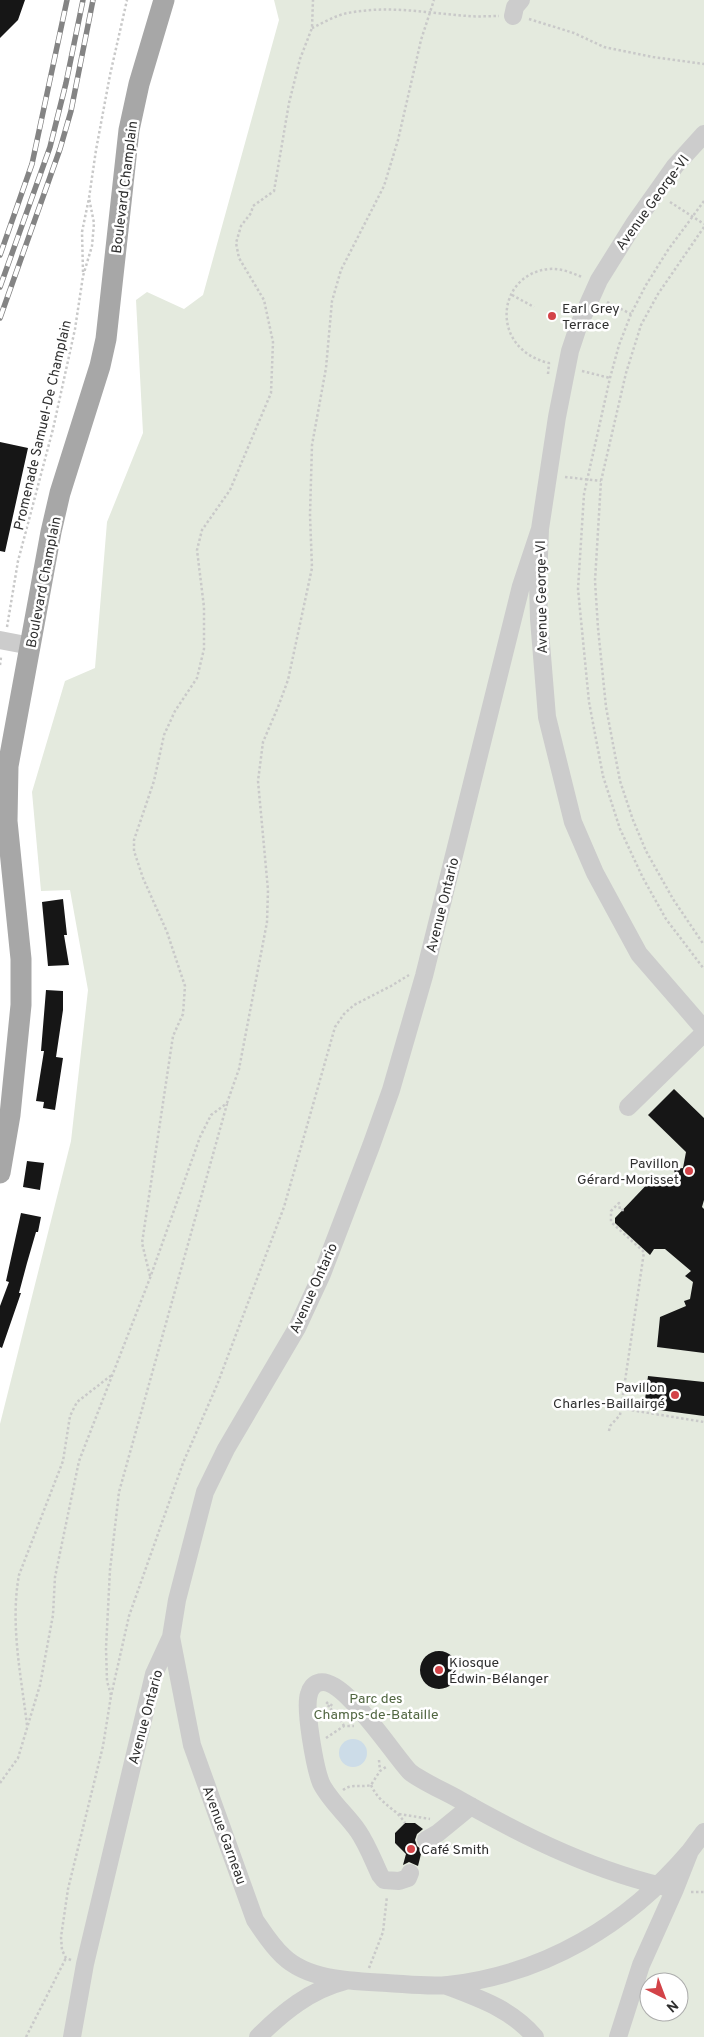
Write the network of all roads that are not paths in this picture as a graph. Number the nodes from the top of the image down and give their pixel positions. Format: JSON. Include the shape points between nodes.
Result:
{"nodes":[{"id":1,"x":164,"y":0,"type":"edge"},
{"id":2,"x":704,"y":134,"type":"edge"},
{"id":3,"x":540,"y":529,"type":"junction"},
{"id":4,"x":512,"y":618,"type":"junction"},
{"id":5,"x":539,"y":619,"type":"junction"},
{"id":6,"x":2,"y":640,"type":"edge"},
{"id":7,"x":31,"y":646,"type":"junction"},
{"id":8,"x":704,"y":1029,"type":"edge"},
{"id":9,"x":704,"y":1033,"type":"edge"},
{"id":10,"x":628,"y":1107,"type":"dead end"},
{"id":11,"x":0,"y":1173,"type":"edge"},
{"id":12,"x":171,"y":1637,"type":"junction"},
{"id":13,"x":471,"y":1806,"type":"junction"},
{"id":14,"x":704,"y":1832,"type":"edge"},
{"id":15,"x":426,"y":1840,"type":"dead end"},
{"id":16,"x":410,"y":1873,"type":"dead end"},
{"id":17,"x":667,"y":1887,"type":"junction"},
{"id":18,"x":356,"y":1981,"type":"junction"},
{"id":19,"x":446,"y":1985,"type":"junction"},
{"id":20,"x":72,"y":2037,"type":"edge"},
{"id":21,"x":258,"y":2037,"type":"edge"},
{"id":22,"x":535,"y":2037,"type":"edge"},
{"id":23,"x":618,"y":2037,"type":"edge"}],
"edges":[{"from":1,"to":7,"type":"main road","name":"Boulevard Champlain","via":[[139,84],[130,130],[106,339],[60,494]]},
{"from":2,"to":3,"type":"street","name":"Avenue George-VI","via":[[650,200],[616,251],[588,303],[570,351]]},
{"from":3,"to":4,"type":"street","name":"Avenue Ontario"},
{"from":3,"to":5,"type":"street","name":"Avenue George-VI"},
{"from":4,"to":5,"type":"street"},
{"from":4,"to":12,"type":"street","name":"Avenue Ontario","via":[[424,976],[391,1090],[322,1274],[297,1328],[205,1492],[179,1591]]},
{"from":5,"to":8,"type":"street","name":"Avenue George-VI","via":[[547,717],[572,822],[594,873],[639,954]]},
{"from":6,"to":7,"type":"street"},
{"from":7,"to":11,"type":"main road","name":"Boulevard Champlain","via":[[6,794],[21,959],[21,1005]]},
{"from":9,"to":10,"type":"street"},
{"from":12,"to":18,"type":"street","name":"Avenue Garneau","via":[[192,1745],[255,1920],[284,1957],[310,1972]]},
{"from":12,"to":20,"type":"street","name":"Avenue Ontario","via":[[154,1674],[85,1964]]},
{"from":13,"to":15,"type":"street"},
{"from":13,"to":16,"type":"street","via":[[411,1772],[344,1692],[324,1682],[313,1686],[307,1702],[322,1784],[357,1830],[384,1880],[399,1881],[408,1878]]},
{"from":13,"to":17,"type":"street","via":[[569,1856]]},
{"from":14,"to":17,"type":"street","name":"Avenue Garneau"},
{"from":17,"to":19,"type":"street","name":"Avenue Garneau","via":[[598,1933],[539,1963],[509,1973]]},
{"from":17,"to":23,"type":"street"},
{"from":18,"to":19,"type":"street","name":"Avenue Garneau"},
{"from":18,"to":21,"type":"street","name":"Avenue Garneau","via":[[328,1985],[300,2000]]},
{"from":19,"to":22,"type":"street","name":"Avenue Garneau","via":[[516,2017]]}]}
